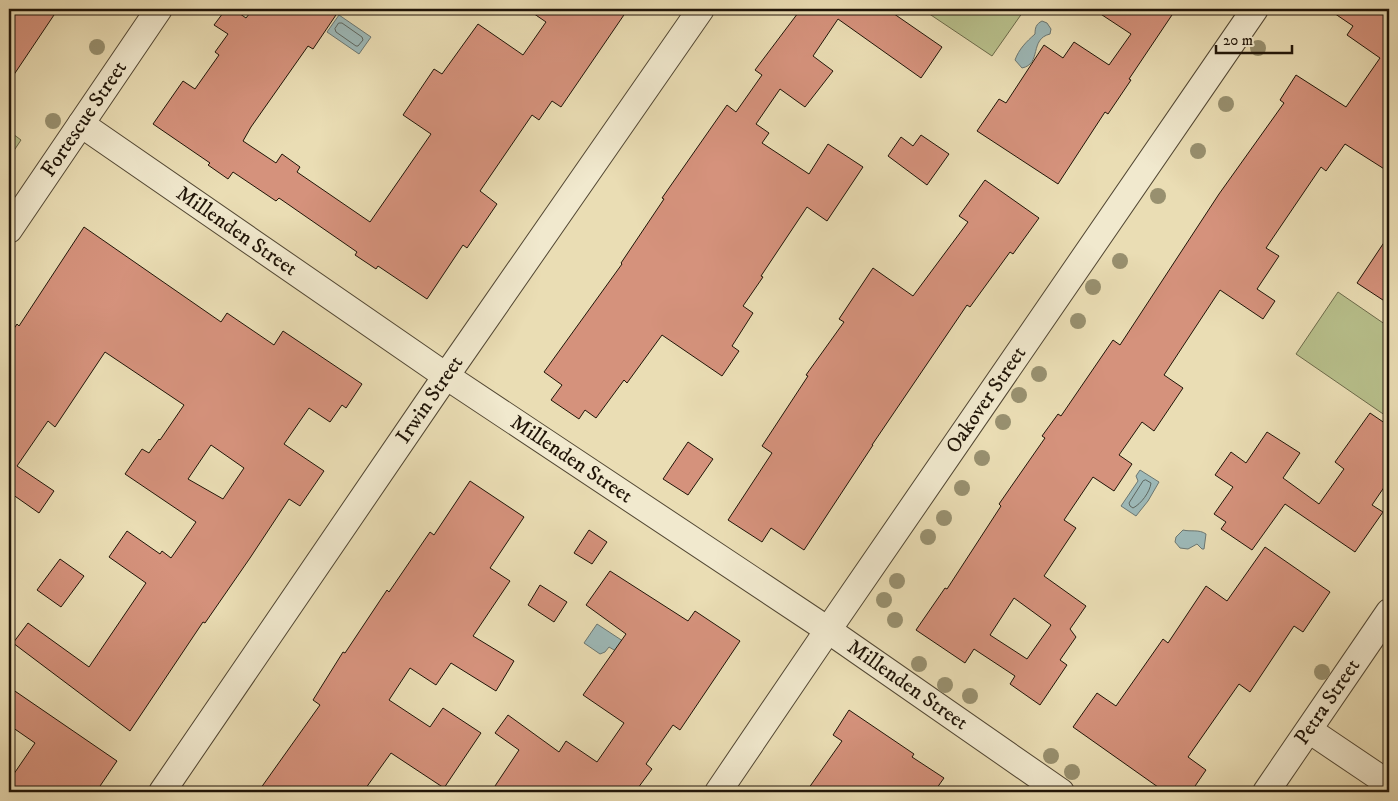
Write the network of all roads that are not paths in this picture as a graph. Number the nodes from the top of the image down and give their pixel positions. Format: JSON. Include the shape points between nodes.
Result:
{"nodes":[{"id":1,"x":159,"y":9,"type":"edge"},
{"id":2,"x":701,"y":9,"type":"edge"},
{"id":3,"x":1256,"y":9,"type":"edge"},
{"id":4,"x":81,"y":124,"type":"junction"},
{"id":5,"x":9,"y":230,"type":"edge"},
{"id":6,"x":446,"y":376,"type":"junction"},
{"id":7,"x":1389,"y":612,"type":"edge"},
{"id":8,"x":828,"y":630,"type":"junction"},
{"id":9,"x":1309,"y":730,"type":"junction"},
{"id":10,"x":1389,"y":784,"type":"edge"},
{"id":11,"x":162,"y":792,"type":"edge"},
{"id":12,"x":718,"y":792,"type":"edge"},
{"id":13,"x":1061,"y":792,"type":"edge"},
{"id":14,"x":1266,"y":792,"type":"edge"}],
"edges":[{"from":1,"to":4,"type":"street","name":"Fortescue Street"},
{"from":2,"to":6,"type":"street","name":"Irwin Street"},
{"from":3,"to":8,"type":"street","name":"Oakover Street"},
{"from":4,"to":5,"type":"street","name":"Fortescue Street"},
{"from":4,"to":6,"type":"street","name":"Millenden Street"},
{"from":6,"to":8,"type":"street","name":"Millenden Street"},
{"from":6,"to":11,"type":"street","name":"Irwin Street"},
{"from":7,"to":9,"type":"street","name":"Petra Street"},
{"from":8,"to":12,"type":"street","name":"Oakover Street"},
{"from":8,"to":13,"type":"street","name":"Millenden Street"},
{"from":9,"to":10,"type":"street"},
{"from":9,"to":14,"type":"street","name":"Petra Street"}]}
